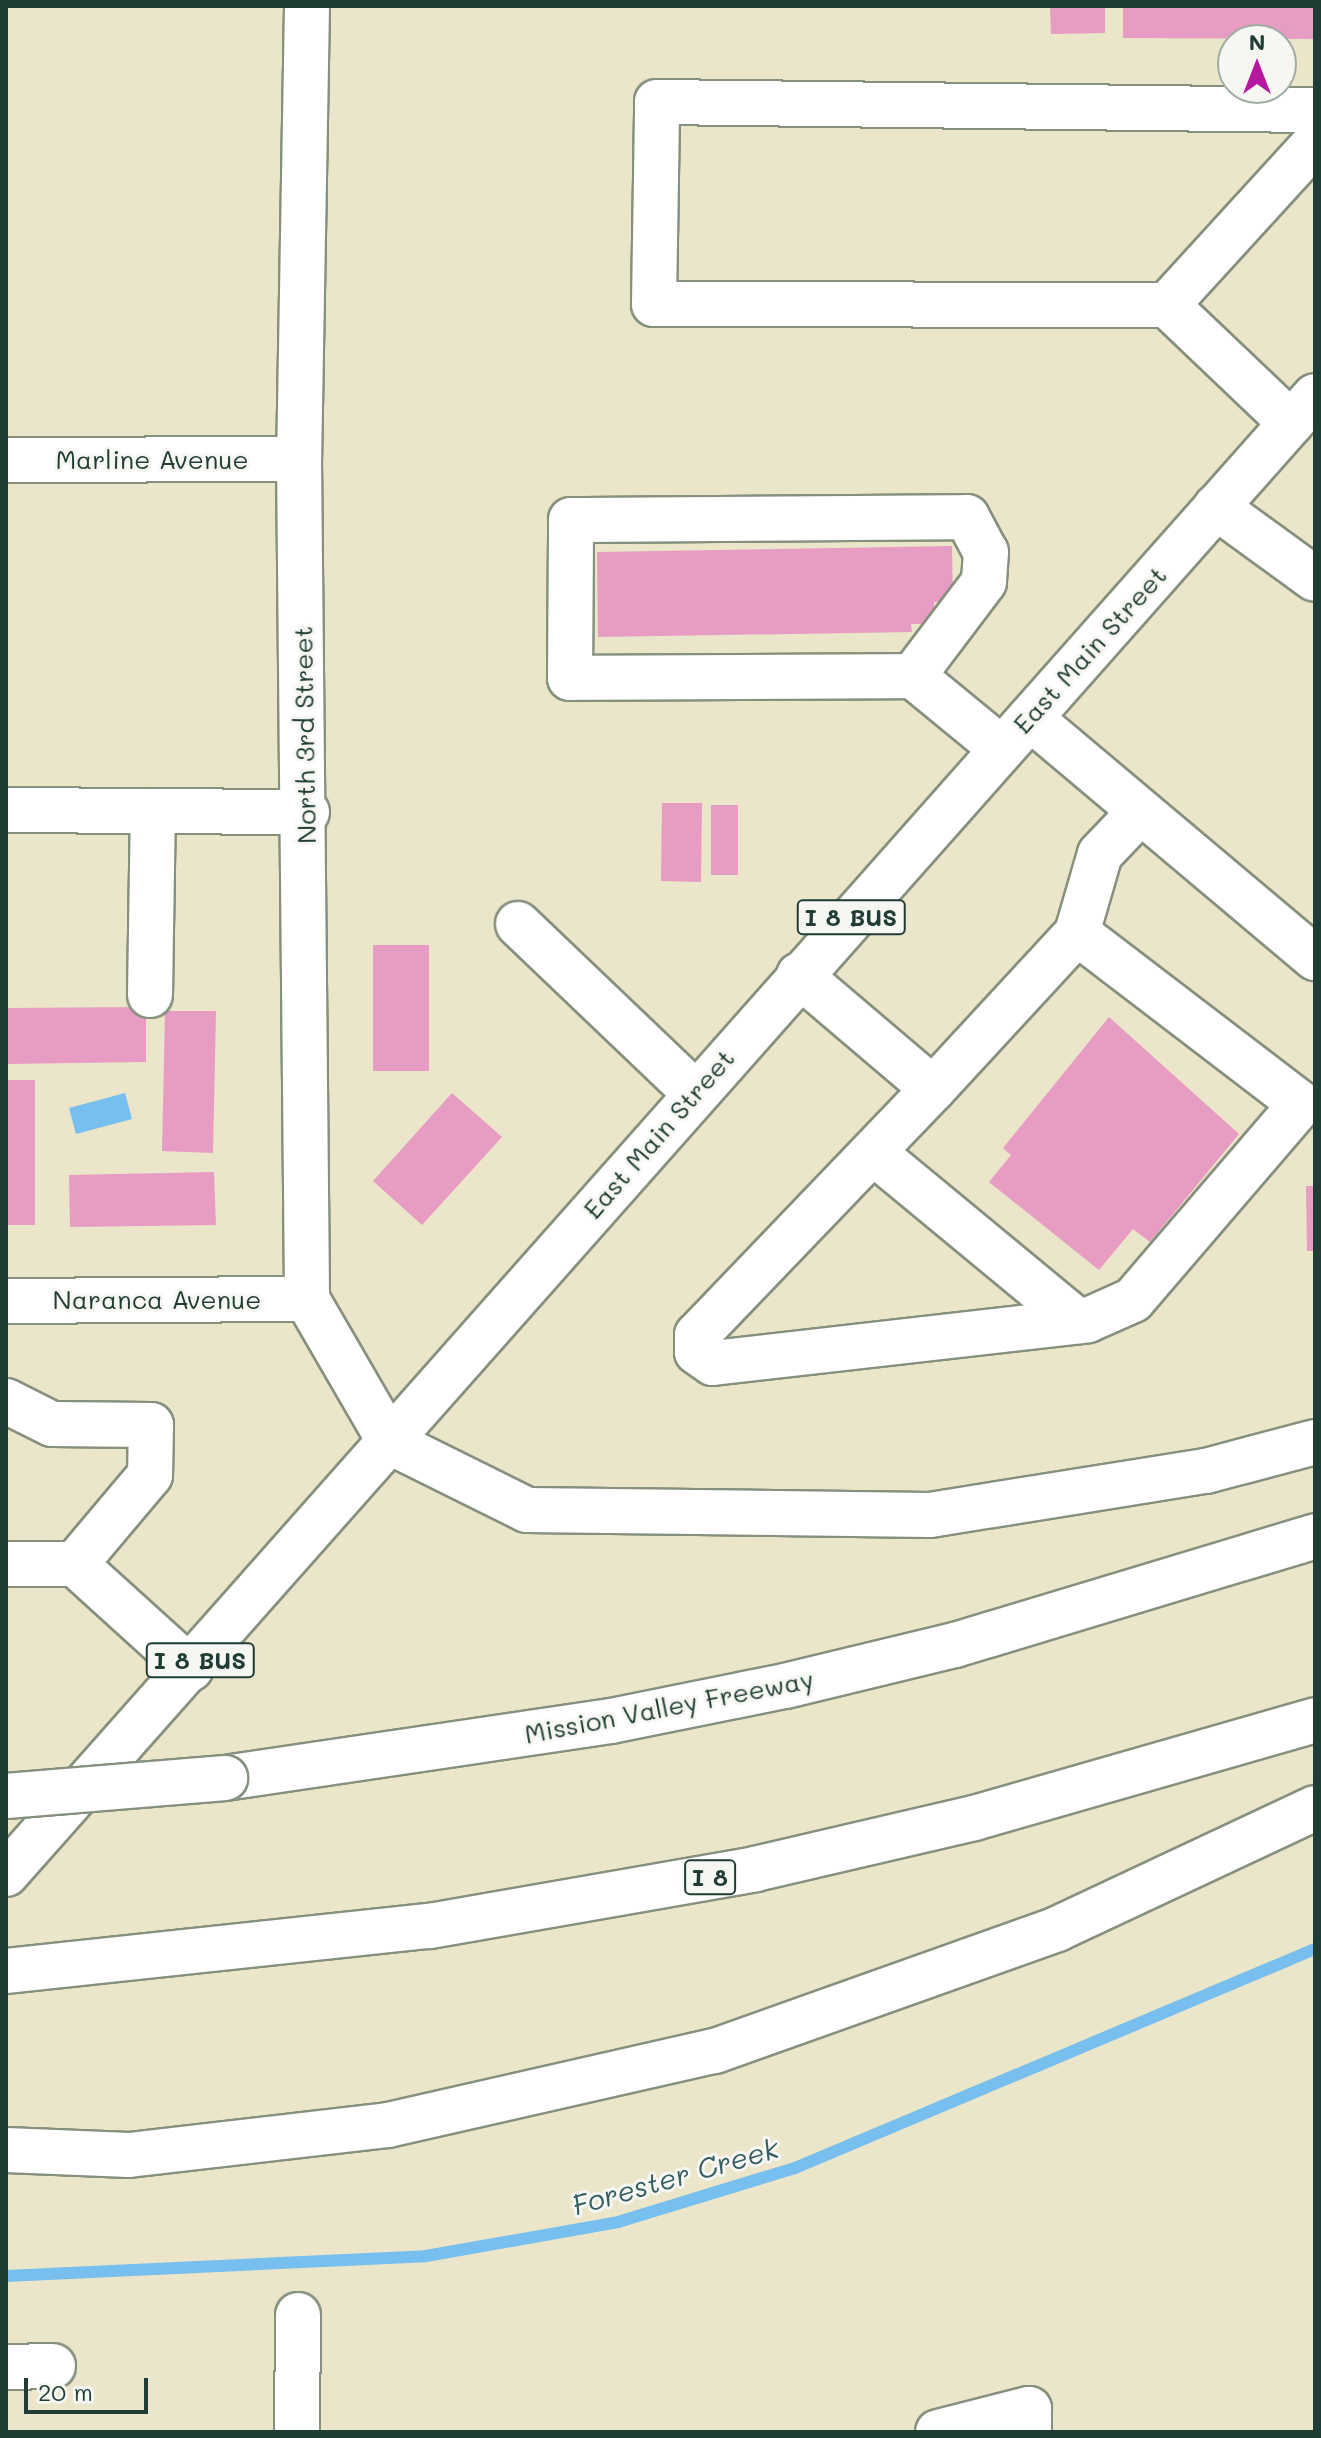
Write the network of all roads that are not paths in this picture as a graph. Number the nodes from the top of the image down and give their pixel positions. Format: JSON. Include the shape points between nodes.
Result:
{"nodes":[{"id":1,"x":307,"y":6,"type":"edge"},
{"id":2,"x":1315,"y":110,"type":"edge"},
{"id":3,"x":1315,"y":143,"type":"edge"},
{"id":4,"x":1167,"y":305,"type":"junction"},
{"id":5,"x":1303,"y":409,"type":"edge"},
{"id":6,"x":299,"y":459,"type":"junction"},
{"id":7,"x":6,"y":460,"type":"edge"},
{"id":8,"x":1216,"y":507,"type":"junction"},
{"id":9,"x":1315,"y":579,"type":"edge"},
{"id":10,"x":913,"y":676,"type":"junction"},
{"id":11,"x":1016,"y":733,"type":"junction"},
{"id":12,"x":6,"y":810,"type":"edge"},
{"id":13,"x":153,"y":811,"type":"junction"},
{"id":14,"x":307,"y":812,"type":"junction"},
{"id":15,"x":1140,"y":812,"type":"junction"},
{"id":16,"x":518,"y":924,"type":"dead end"},
{"id":17,"x":1077,"y":933,"type":"junction"},
{"id":18,"x":1315,"y":958,"type":"edge"},
{"id":19,"x":799,"y":975,"type":"junction"},
{"id":20,"x":150,"y":995,"type":"dead end"},
{"id":21,"x":933,"y":1089,"type":"junction"},
{"id":22,"x":695,"y":1093,"type":"junction"},
{"id":23,"x":874,"y":1153,"type":"junction"},
{"id":24,"x":307,"y":1299,"type":"junction"},
{"id":25,"x":6,"y":1301,"type":"edge"},
{"id":26,"x":1077,"y":1321,"type":"junction"},
{"id":27,"x":6,"y":1401,"type":"edge"},
{"id":28,"x":390,"y":1442,"type":"junction"},
{"id":29,"x":1315,"y":1442,"type":"edge"},
{"id":30,"x":1315,"y":1536,"type":"edge"},
{"id":31,"x":6,"y":1564,"type":"edge"},
{"id":32,"x":75,"y":1564,"type":"junction"},
{"id":33,"x":191,"y":1669,"type":"junction"},
{"id":34,"x":1315,"y":1720,"type":"edge"},
{"id":35,"x":6,"y":1796,"type":"edge"},
{"id":36,"x":1315,"y":1808,"type":"edge"},
{"id":37,"x":6,"y":1874,"type":"edge"},
{"id":38,"x":6,"y":1971,"type":"edge"},
{"id":39,"x":6,"y":2150,"type":"edge"},
{"id":40,"x":298,"y":2315,"type":"dead end"},
{"id":41,"x":53,"y":2366,"type":"dead end"},
{"id":42,"x":6,"y":2367,"type":"edge"},
{"id":43,"x":1029,"y":2420,"type":"edge"},
{"id":44,"x":297,"y":2432,"type":"edge"},
{"id":45,"x":938,"y":2432,"type":"edge"}],
"edges":[{"from":1,"to":6,"type":"main road","name":"North 3rd Street"},
{"from":2,"to":4,"type":"main road","via":[[657,102],[654,304]]},
{"from":3,"to":4,"type":"main road"},
{"from":4,"to":5,"type":"main road"},
{"from":5,"to":8,"type":"main road","name":"East Main Street","number":"I 8 BUS"},
{"from":6,"to":7,"type":"main road","name":"Marline Avenue"},
{"from":6,"to":14,"type":"main road","name":"North 3rd Street"},
{"from":8,"to":9,"type":"main road"},
{"from":8,"to":11,"type":"main road","name":"East Main Street","number":"I 8 BUS"},
{"from":10,"to":10,"type":"main road","via":[[984,582],[986,552],[967,517],[571,520],[570,678]]},
{"from":10,"to":11,"type":"main road"},
{"from":11,"to":15,"type":"main road"},
{"from":11,"to":19,"type":"main road","name":"East Main Street","number":"I 8 BUS"},
{"from":12,"to":13,"type":"main road"},
{"from":13,"to":14,"type":"main road"},
{"from":13,"to":20,"type":"main road"},
{"from":14,"to":24,"type":"main road","name":"North 3rd Street"},
{"from":15,"to":17,"type":"main road","via":[[1100,854]]},
{"from":15,"to":18,"type":"main road"},
{"from":16,"to":22,"type":"main road"},
{"from":17,"to":21,"type":"main road"},
{"from":17,"to":26,"type":"main road","via":[[1301,1104],[1133,1300]]},
{"from":19,"to":21,"type":"main road"},
{"from":19,"to":22,"type":"main road","name":"East Main Street","number":"I 8 BUS"},
{"from":21,"to":23,"type":"main road"},
{"from":22,"to":28,"type":"main road","name":"East Main Street","number":"I 8 BUS"},
{"from":23,"to":26,"type":"main road"},
{"from":23,"to":26,"type":"main road","via":[[697,1335],[697,1352],[713,1363],[760,1362]]},
{"from":24,"to":25,"type":"main road","name":"Naranca Avenue"},
{"from":24,"to":28,"type":"main road"},
{"from":27,"to":32,"type":"main road","via":[[52,1424],[151,1425],[150,1475]]},
{"from":28,"to":29,"type":"main road","via":[[527,1510],[930,1515],[1206,1471]]},
{"from":28,"to":33,"type":"main road","name":"East Main Street","number":"I 8 BUS"},
{"from":30,"to":35,"type":"main road","name":"Mission Valley Freeway","bridge":true,"via":[[970,1641],[596,1724],[225,1778]]},
{"from":31,"to":32,"type":"main road"},
{"from":32,"to":33,"type":"main road"},
{"from":33,"to":37,"type":"main road","name":"East Main Street","number":"I 8 BUS"},
{"from":34,"to":38,"type":"main road","number":"I 8","via":[[974,1818],[755,1869],[430,1926],[91,1967]]},
{"from":36,"to":39,"type":"main road","via":[[1057,1929],[715,2051],[388,2125],[129,2155]]},
{"from":40,"to":44,"type":"main road"},
{"from":41,"to":42,"type":"main road"},
{"from":43,"to":45,"type":"main road"}]}
